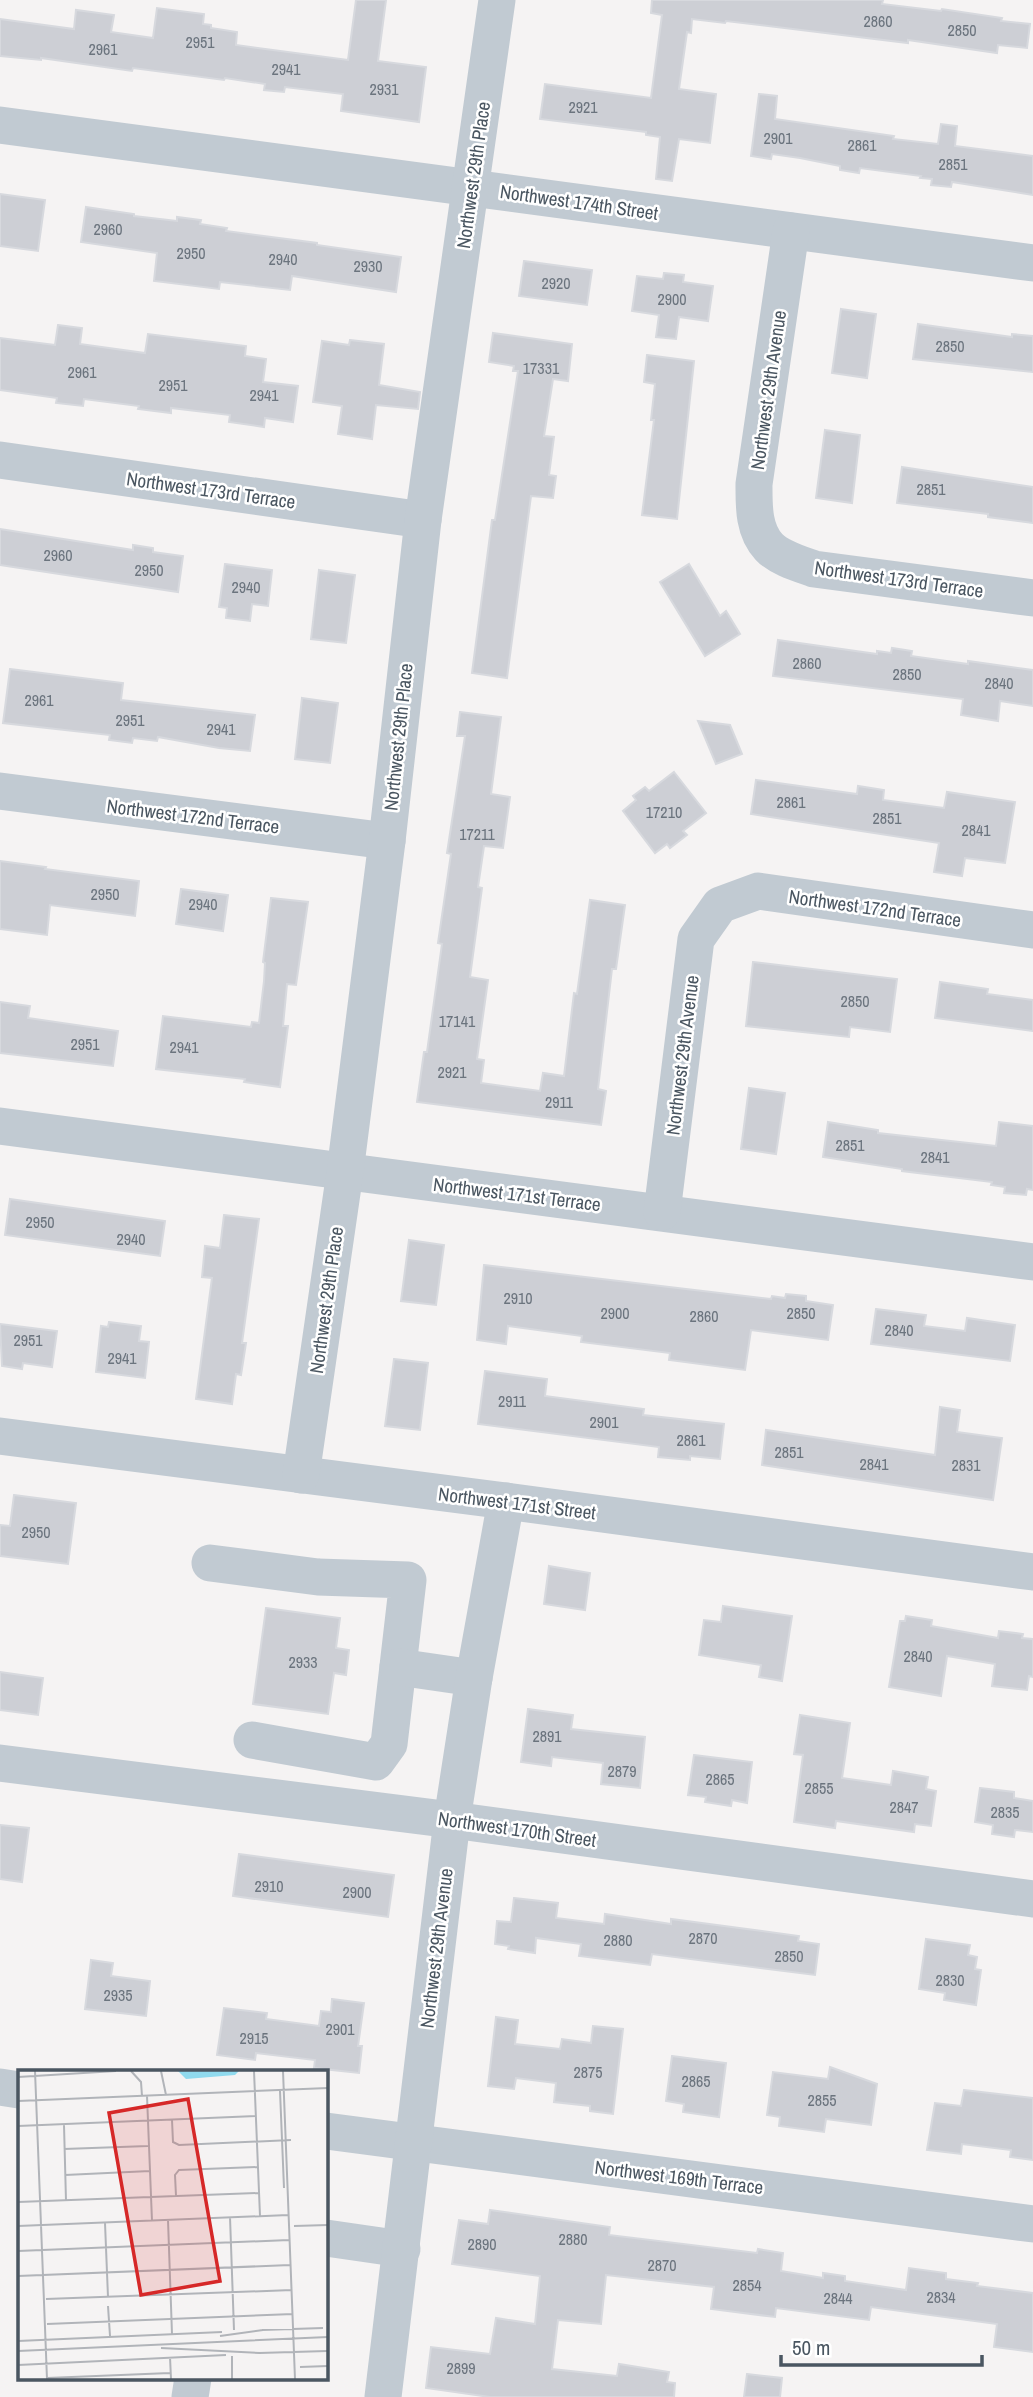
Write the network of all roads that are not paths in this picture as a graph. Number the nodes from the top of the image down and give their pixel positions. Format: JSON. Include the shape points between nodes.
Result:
{"nodes":[{"id":1,"x":497,"y":0,"type":"edge"},
{"id":2,"x":0,"y":125,"type":"edge"},
{"id":3,"x":471,"y":187,"type":"junction"},
{"id":4,"x":791,"y":231,"type":"junction"},
{"id":5,"x":1033,"y":263,"type":"edge"},
{"id":6,"x":0,"y":460,"type":"edge"},
{"id":7,"x":423,"y":520,"type":"junction"},
{"id":8,"x":769,"y":547,"type":"joint"},
{"id":9,"x":1033,"y":598,"type":"edge"},
{"id":10,"x":0,"y":790,"type":"edge"},
{"id":11,"x":387,"y":841,"type":"junction"},
{"id":12,"x":719,"y":905,"type":"joint"},
{"id":13,"x":1033,"y":930,"type":"edge"},
{"id":14,"x":0,"y":1126,"type":"edge"},
{"id":15,"x":345,"y":1171,"type":"junction"},
{"id":16,"x":662,"y":1212,"type":"junction"},
{"id":17,"x":1033,"y":1262,"type":"edge"},
{"id":18,"x":0,"y":1436,"type":"edge"},
{"id":19,"x":301,"y":1475,"type":"junction"},
{"id":20,"x":506,"y":1501,"type":"junction"},
{"id":21,"x":210,"y":1563,"type":"dead end"},
{"id":22,"x":1033,"y":1573,"type":"edge"},
{"id":23,"x":398,"y":1667,"type":"junction"},
{"id":24,"x":474,"y":1678,"type":"junction"},
{"id":25,"x":252,"y":1740,"type":"dead end"},
{"id":26,"x":0,"y":1763,"type":"edge"},
{"id":27,"x":452,"y":1820,"type":"junction"},
{"id":28,"x":1033,"y":1899,"type":"edge"},
{"id":29,"x":0,"y":2087,"type":"edge"},
{"id":30,"x":18,"y":2090,"type":"edge"},
{"id":31,"x":327,"y":2131,"type":"edge"},
{"id":32,"x":412,"y":2143,"type":"junction"},
{"id":33,"x":1033,"y":2224,"type":"edge"},
{"id":34,"x":327,"y":2238,"type":"edge"},
{"id":35,"x":402,"y":2249,"type":"junction"},
{"id":36,"x":383,"y":2397,"type":"edge"}],
"edges":[{"from":1,"to":3,"type":"street","name":"Northwest 29th Place"},
{"from":2,"to":3,"type":"street","name":"Northwest 174th Street"},
{"from":3,"to":4,"type":"street","name":"Northwest 174th Street"},
{"from":3,"to":7,"type":"street","name":"Northwest 29th Place"},
{"from":4,"to":5,"type":"street","name":"Northwest 174th Street"},
{"from":4,"to":8,"type":"street","name":"Northwest 29th Avenue","via":[[754,484],[755,518]]},
{"from":6,"to":7,"type":"street","name":"Northwest 173rd Terrace"},
{"from":7,"to":11,"type":"street","name":"Northwest 29th Place"},
{"from":8,"to":9,"type":"street","name":"Northwest 173rd Terrace","via":[[814,569]]},
{"from":10,"to":11,"type":"street","name":"Northwest 172nd Terrace"},
{"from":11,"to":15,"type":"street","name":"Northwest 29th Place"},
{"from":12,"to":13,"type":"street","name":"Northwest 172nd Terrace","via":[[758,891]]},
{"from":12,"to":16,"type":"street","name":"Northwest 29th Avenue","via":[[696,939]]},
{"from":14,"to":15,"type":"street","name":"Northwest 171st Terrace"},
{"from":15,"to":16,"type":"street","name":"Northwest 171st Terrace"},
{"from":15,"to":19,"type":"street","name":"Northwest 29th Place"},
{"from":16,"to":17,"type":"street","name":"Northwest 171st Terrace"},
{"from":18,"to":19,"type":"street","name":"Northwest 171st Street"},
{"from":19,"to":20,"type":"street","name":"Northwest 171st Street"},
{"from":20,"to":22,"type":"street","name":"Northwest 171st Street"},
{"from":20,"to":24,"type":"street","name":"Northwest 29th Avenue"},
{"from":21,"to":23,"type":"street","via":[[318,1577],[408,1580]]},
{"from":23,"to":24,"type":"street"},
{"from":23,"to":25,"type":"street","via":[[389,1744],[376,1762]]},
{"from":24,"to":27,"type":"street","name":"Northwest 29th Avenue"},
{"from":26,"to":27,"type":"street","name":"Northwest 170th Street"},
{"from":27,"to":28,"type":"street","name":"Northwest 170th Street"},
{"from":27,"to":32,"type":"street","name":"Northwest 29th Avenue"},
{"from":29,"to":30,"type":"street"},
{"from":31,"to":32,"type":"street","name":"Northwest 169th Terrace"},
{"from":32,"to":33,"type":"street","name":"Northwest 169th Terrace"},
{"from":32,"to":35,"type":"street","name":"Northwest 29th Avenue"},
{"from":34,"to":35,"type":"street"},
{"from":35,"to":36,"type":"street","name":"Northwest 29th Avenue"}]}
